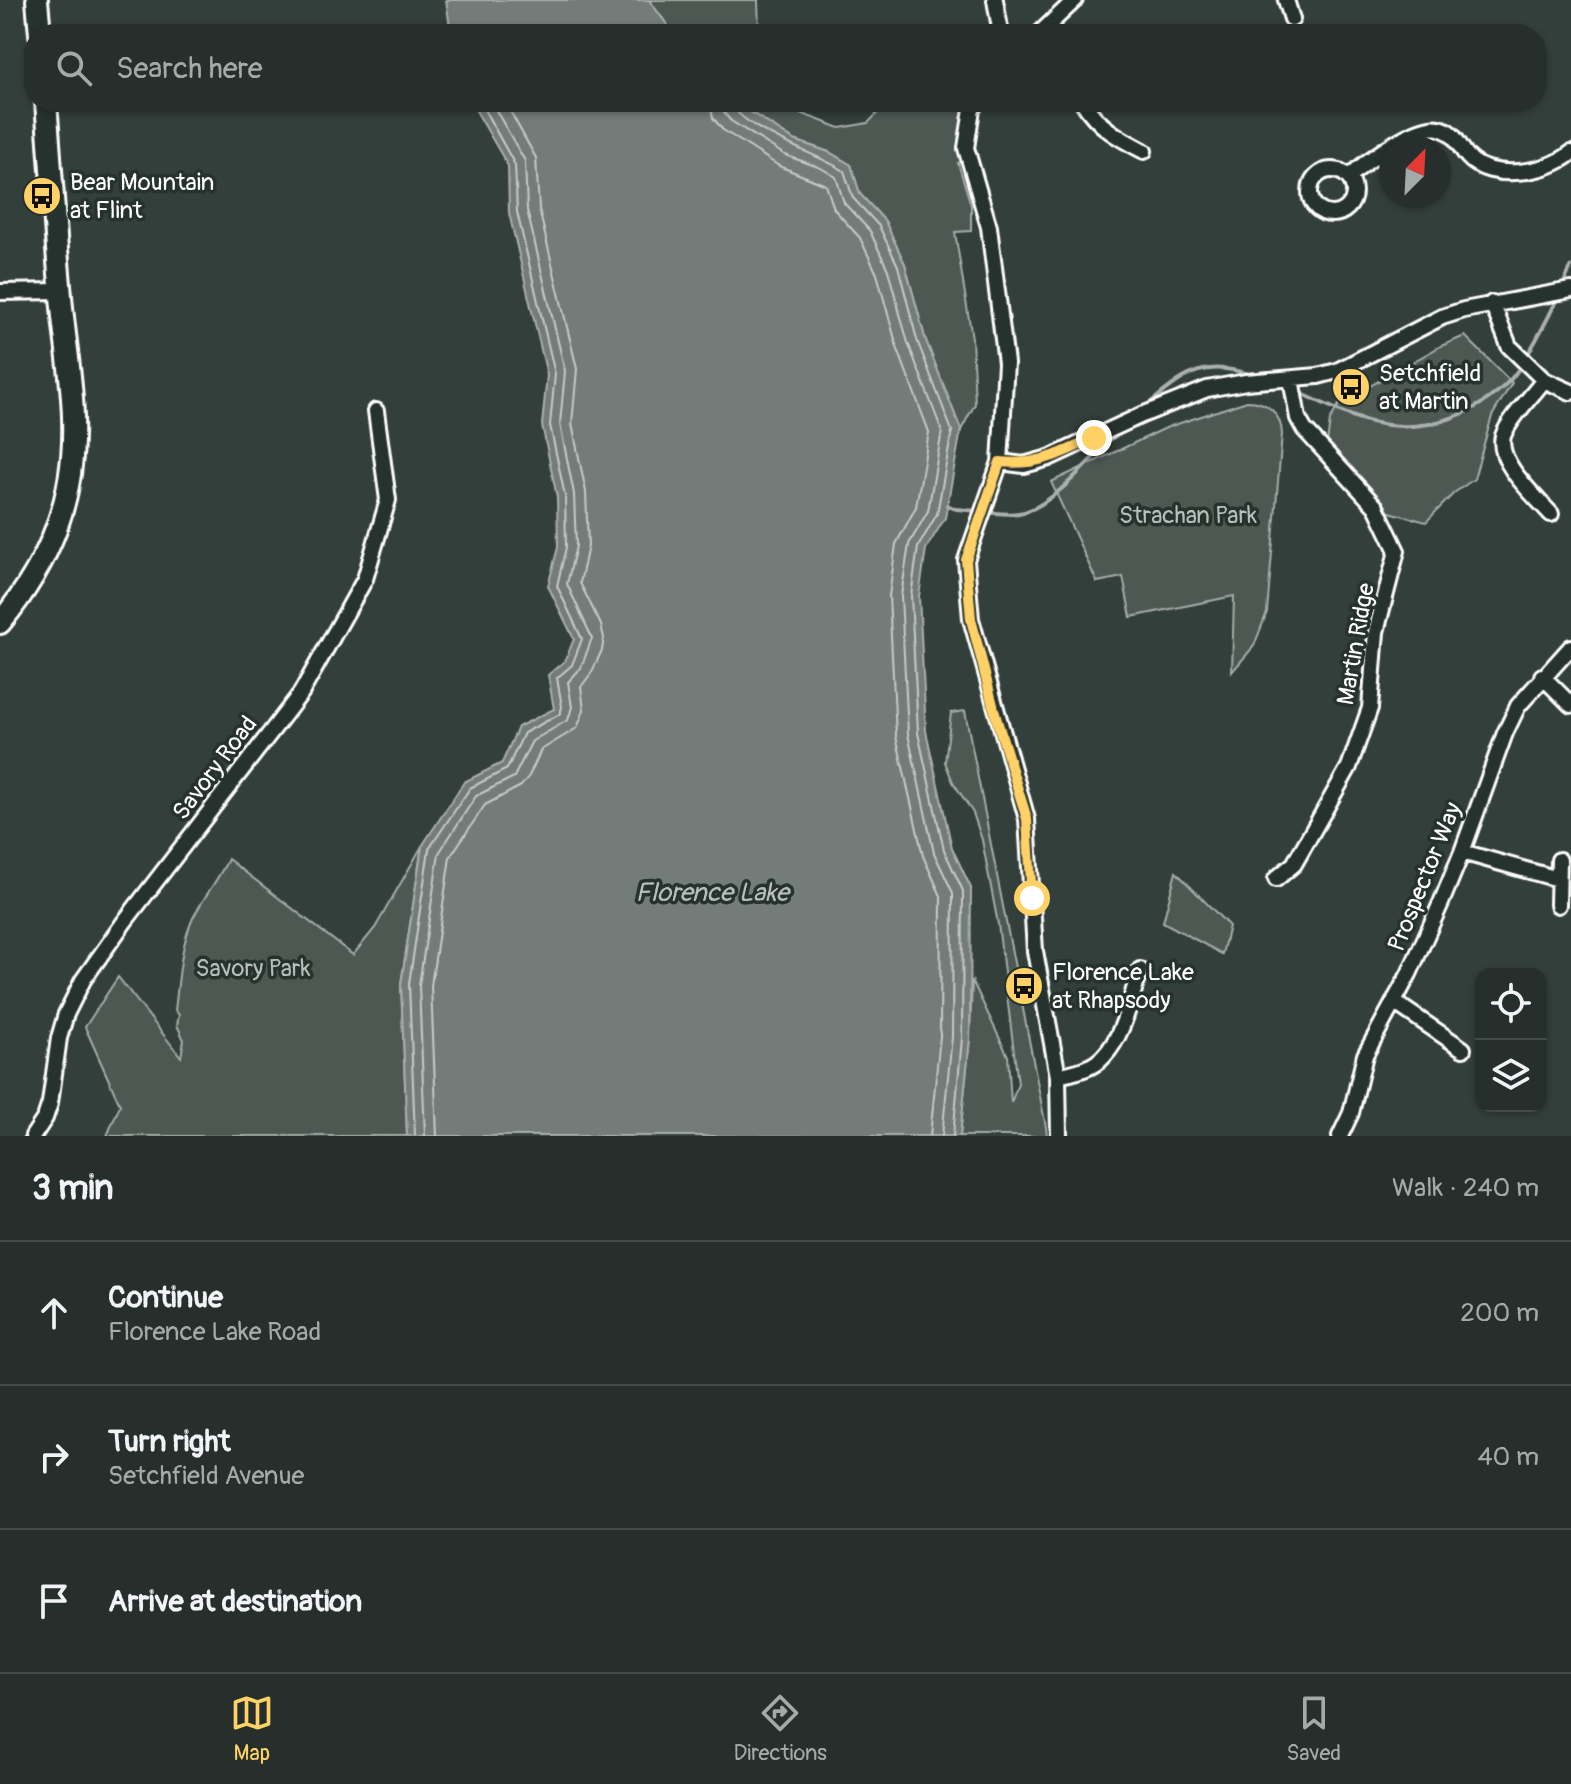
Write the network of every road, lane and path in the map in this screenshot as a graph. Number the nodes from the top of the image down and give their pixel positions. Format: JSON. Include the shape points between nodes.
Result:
{"nodes":[{"id":1,"x":37,"y":0,"type":"edge"},
{"id":2,"x":995,"y":0,"type":"edge"},
{"id":3,"x":1075,"y":0,"type":"edge"},
{"id":4,"x":1286,"y":0,"type":"edge"},
{"id":5,"x":1292,"y":19,"type":"dead end"},
{"id":6,"x":39,"y":24,"type":"edge"},
{"id":7,"x":999,"y":24,"type":"edge"},
{"id":8,"x":1060,"y":24,"type":"edge"},
{"id":9,"x":47,"y":112,"type":"edge"},
{"id":10,"x":972,"y":112,"type":"edge"},
{"id":11,"x":1089,"y":112,"type":"edge"},
{"id":12,"x":1144,"y":151,"type":"dead end"},
{"id":13,"x":1571,"y":153,"type":"edge"},
{"id":14,"x":1349,"y":177,"type":"dead end"},
{"id":15,"x":1571,"y":290,"type":"edge"},
{"id":16,"x":60,"y":291,"type":"junction"},
{"id":17,"x":0,"y":292,"type":"edge"},
{"id":18,"x":1492,"y":303,"type":"junction"},
{"id":19,"x":1291,"y":379,"type":"junction"},
{"id":20,"x":1544,"y":380,"type":"junction"},
{"id":21,"x":1571,"y":392,"type":"edge"},
{"id":22,"x":376,"y":411,"type":"dead end"},
{"id":23,"x":1000,"y":462,"type":"junction"},
{"id":24,"x":1551,"y":514,"type":"dead end"},
{"id":25,"x":0,"y":623,"type":"edge"},
{"id":26,"x":1571,"y":647,"type":"edge"},
{"id":27,"x":1542,"y":676,"type":"junction"},
{"id":28,"x":1571,"y":705,"type":"edge"},
{"id":29,"x":1462,"y":852,"type":"junction"},
{"id":30,"x":1559,"y":860,"type":"dead end"},
{"id":31,"x":1276,"y":879,"type":"dead end"},
{"id":32,"x":1558,"y":879,"type":"junction"},
{"id":33,"x":1558,"y":905,"type":"dead end"},
{"id":34,"x":1140,"y":970,"type":"dead end"},
{"id":35,"x":1394,"y":1002,"type":"junction"},
{"id":36,"x":1463,"y":1049,"type":"dead end"},
{"id":37,"x":1058,"y":1076,"type":"junction"},
{"id":38,"x":33,"y":1136,"type":"edge"},
{"id":39,"x":1059,"y":1136,"type":"edge"},
{"id":40,"x":1340,"y":1136,"type":"edge"}],
"edges":[{"from":1,"to":6,"type":"street"},
{"from":2,"to":7,"type":"street"},
{"from":3,"to":8,"type":"street"},
{"from":4,"to":5,"type":"street"},
{"from":9,"to":16,"type":"street"},
{"from":10,"to":23,"type":"street","via":[[966,148],[989,227],[1006,363]]},
{"from":11,"to":12,"type":"street","via":[[1109,133]]},
{"from":13,"to":14,"type":"street","via":[[1557,163],[1502,173],[1469,159],[1446,130],[1429,127],[1366,161]]},
{"from":15,"to":18,"type":"street"},
{"from":16,"to":17,"type":"street"},
{"from":16,"to":25,"type":"street","via":[[73,416],[70,482],[42,564]]},
{"from":18,"to":19,"type":"street","via":[[1442,317],[1337,371]]},
{"from":18,"to":20,"type":"street","via":[[1509,346]]},
{"from":19,"to":23,"type":"street","via":[[1207,389],[1049,458],[1024,465]]},
{"from":19,"to":31,"type":"street","name":"Martin Ridge","via":[[1304,429],[1376,507],[1397,551],[1376,632],[1370,708],[1349,767],[1294,864]]},
{"from":20,"to":21,"type":"street"},
{"from":20,"to":24,"type":"street","via":[[1509,425],[1502,451]]},
{"from":22,"to":38,"type":"street","name":"Savory Road","via":[[388,500],[365,579],[301,693],[83,980],[59,1038],[50,1103]]},
{"from":23,"to":37,"type":"street","via":[[966,560],[971,619],[1027,819],[1035,951]]},
{"from":26,"to":27,"type":"street","name":"Prospector Way"},
{"from":27,"to":28,"type":"street"},
{"from":27,"to":29,"type":"street","name":"Prospector Way","via":[[1505,733]]},
{"from":29,"to":32,"type":"street"},
{"from":29,"to":35,"type":"street","name":"Prospector Way"},
{"from":30,"to":32,"type":"street"},
{"from":32,"to":33,"type":"street"},
{"from":34,"to":37,"type":"street","via":[[1104,1057]]},
{"from":35,"to":36,"type":"street"},
{"from":35,"to":40,"type":"street","name":"Prospector Way","via":[[1365,1055]]},
{"from":37,"to":39,"type":"street"}]}
